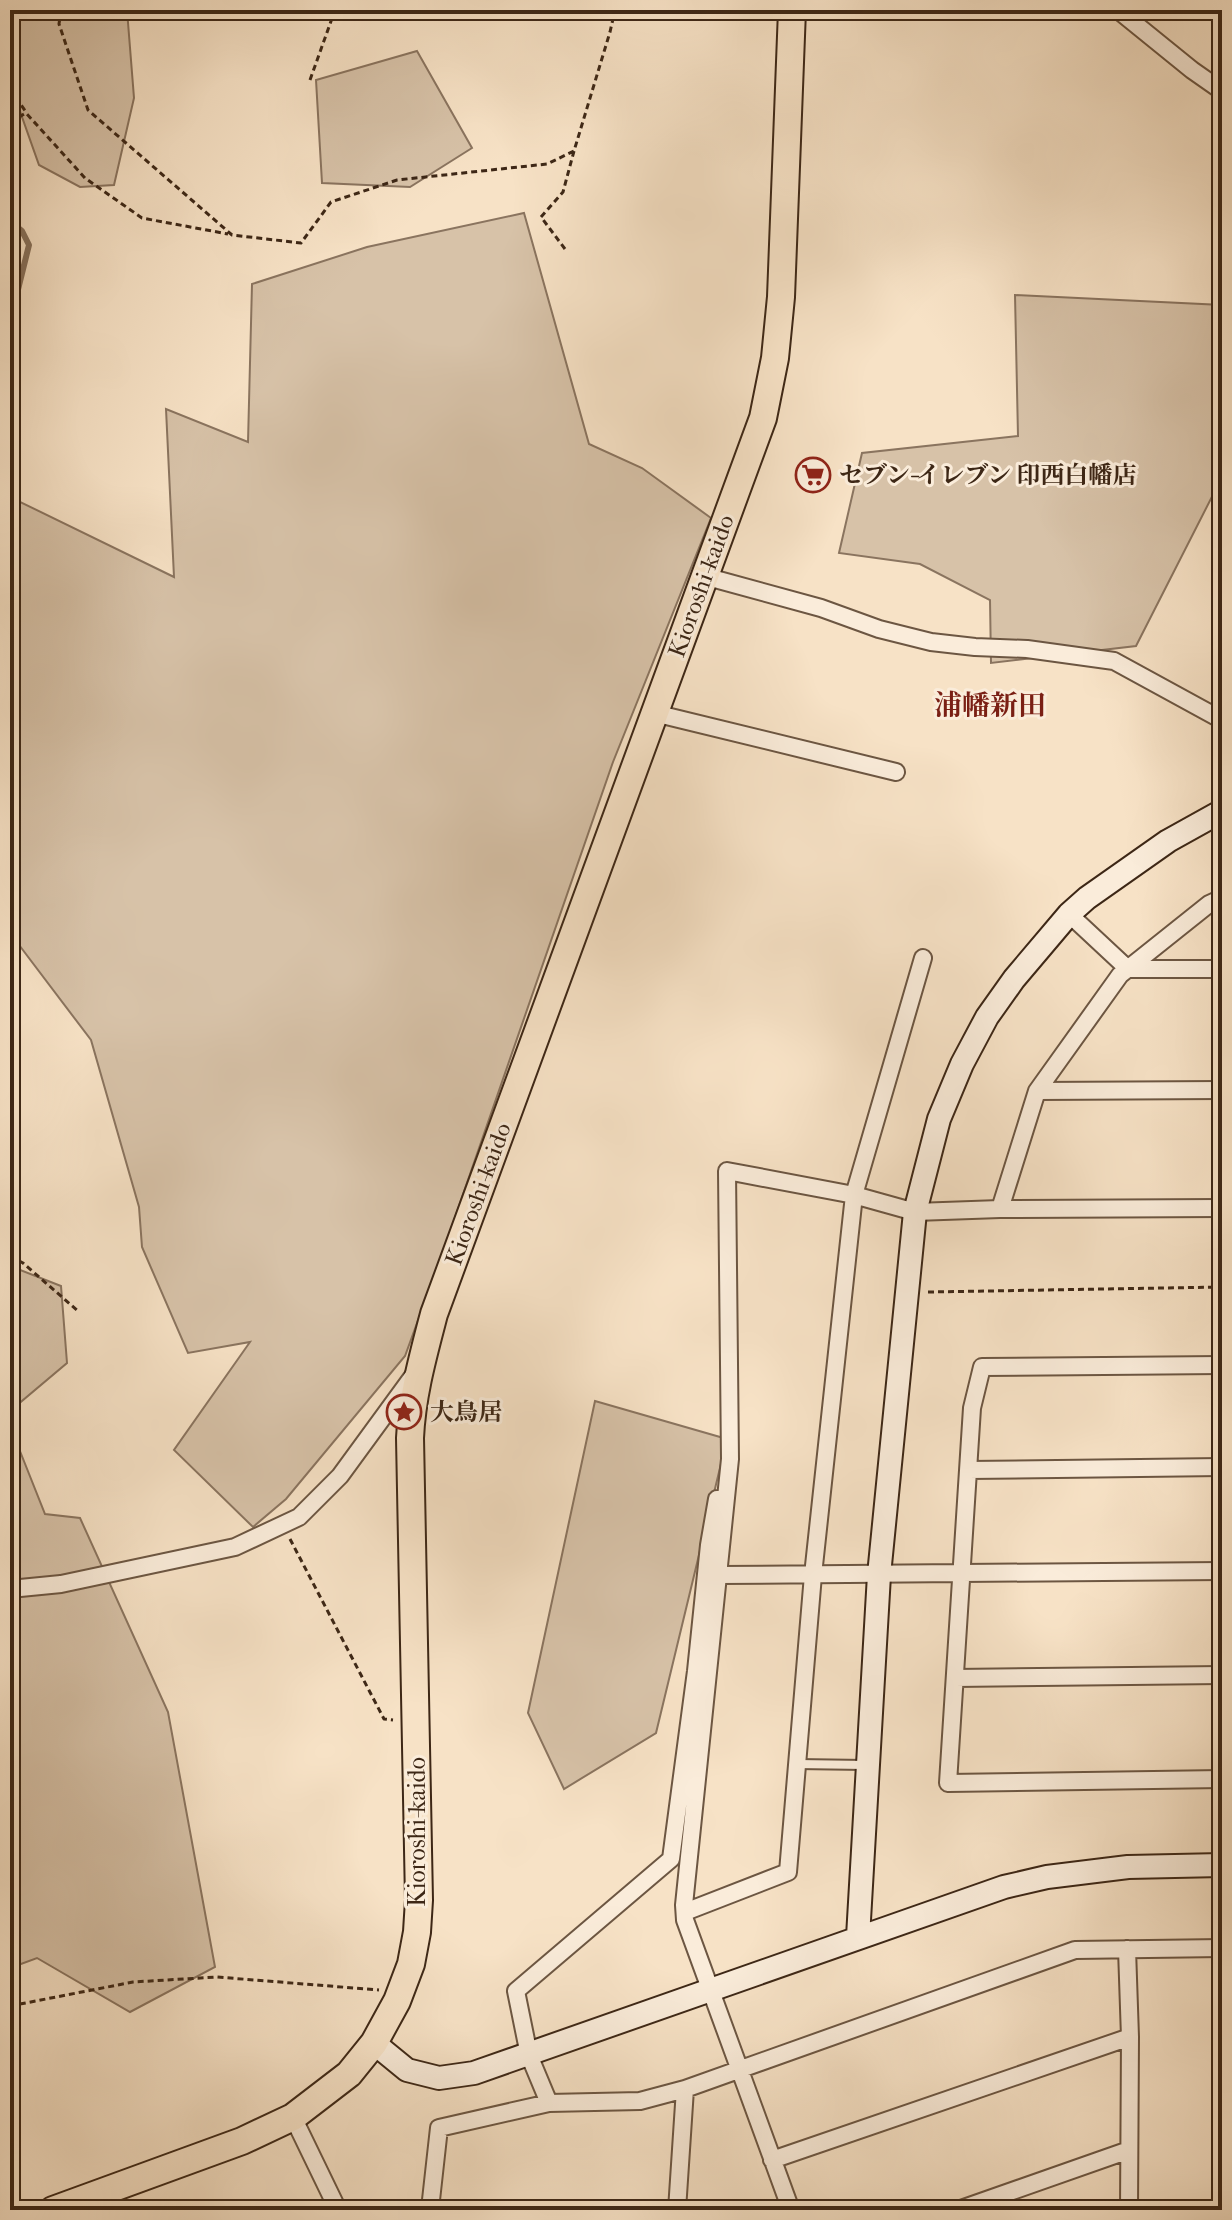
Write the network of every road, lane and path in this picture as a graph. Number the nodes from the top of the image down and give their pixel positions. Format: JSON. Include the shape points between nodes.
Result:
{"nodes":[{"id":1,"x":61,"y":10,"type":"edge"},
{"id":2,"x":335,"y":10,"type":"edge"},
{"id":3,"x":615,"y":10,"type":"edge"},
{"id":4,"x":792,"y":10,"type":"edge"},
{"id":5,"x":1118,"y":10,"type":"edge"},
{"id":6,"x":310,"y":80,"type":"dead end"},
{"id":7,"x":10,"y":89,"type":"edge"},
{"id":8,"x":1222,"y":91,"type":"edge"},
{"id":9,"x":26,"y":113,"type":"junction"},
{"id":10,"x":10,"y":122,"type":"edge"},
{"id":11,"x":574,"y":151,"type":"junction"},
{"id":12,"x":232,"y":235,"type":"junction"},
{"id":13,"x":565,"y":249,"type":"dead end"},
{"id":14,"x":704,"y":576,"type":"junction"},
{"id":15,"x":654,"y":713,"type":"junction"},
{"id":16,"x":1222,"y":720,"type":"edge"},
{"id":17,"x":896,"y":772,"type":"dead end"},
{"id":18,"x":1222,"y":811,"type":"edge"},
{"id":19,"x":1222,"y":898,"type":"edge"},
{"id":20,"x":1069,"y":914,"type":"junction"},
{"id":21,"x":923,"y":958,"type":"dead end"},
{"id":22,"x":1128,"y":969,"type":"junction"},
{"id":23,"x":1222,"y":969,"type":"edge"},
{"id":24,"x":1222,"y":1090,"type":"edge"},
{"id":25,"x":1037,"y":1091,"type":"junction"},
{"id":26,"x":854,"y":1195,"type":"junction"},
{"id":27,"x":1222,"y":1208,"type":"edge"},
{"id":28,"x":1000,"y":1209,"type":"junction"},
{"id":29,"x":915,"y":1212,"type":"junction"},
{"id":30,"x":10,"y":1256,"type":"edge"},
{"id":31,"x":1222,"y":1287,"type":"edge"},
{"id":32,"x":908,"y":1292,"type":"junction"},
{"id":33,"x":78,"y":1311,"type":"dead end"},
{"id":34,"x":1222,"y":1365,"type":"edge"},
{"id":35,"x":419,"y":1368,"type":"junction"},
{"id":36,"x":1222,"y":1467,"type":"edge"},
{"id":37,"x":968,"y":1470,"type":"junction"},
{"id":38,"x":728,"y":1482,"type":"junction"},
{"id":39,"x":283,"y":1525,"type":"junction"},
{"id":40,"x":1222,"y":1571,"type":"edge"},
{"id":41,"x":961,"y":1574,"type":"junction"},
{"id":42,"x":719,"y":1575,"type":"junction"},
{"id":43,"x":813,"y":1575,"type":"junction"},
{"id":44,"x":879,"y":1575,"type":"junction"},
{"id":45,"x":10,"y":1589,"type":"edge"},
{"id":46,"x":1222,"y":1675,"type":"edge"},
{"id":47,"x":955,"y":1678,"type":"junction"},
{"id":48,"x":416,"y":1724,"type":"junction"},
{"id":49,"x":797,"y":1764,"type":"junction"},
{"id":50,"x":866,"y":1765,"type":"junction"},
{"id":51,"x":1222,"y":1779,"type":"edge"},
{"id":52,"x":1222,"y":1865,"type":"edge"},
{"id":53,"x":685,"y":1912,"type":"junction"},
{"id":54,"x":858,"y":1937,"type":"junction"},
{"id":55,"x":1222,"y":1948,"type":"edge"},
{"id":56,"x":1127,"y":1949,"type":"junction"},
{"id":57,"x":710,"y":1991,"type":"junction"},
{"id":58,"x":397,"y":2001,"type":"junction"},
{"id":59,"x":10,"y":2006,"type":"edge"},
{"id":60,"x":1130,"y":2037,"type":"junction"},
{"id":61,"x":374,"y":2043,"type":"junction"},
{"id":62,"x":529,"y":2055,"type":"junction"},
{"id":63,"x":739,"y":2069,"type":"junction"},
{"id":64,"x":685,"y":2089,"type":"junction"},
{"id":65,"x":549,"y":2103,"type":"junction"},
{"id":66,"x":293,"y":2117,"type":"junction"},
{"id":67,"x":1129,"y":2150,"type":"junction"},
{"id":68,"x":772,"y":2160,"type":"junction"},
{"id":69,"x":53,"y":2210,"type":"edge"},
{"id":70,"x":338,"y":2210,"type":"edge"},
{"id":71,"x":427,"y":2210,"type":"edge"},
{"id":72,"x":677,"y":2210,"type":"edge"},
{"id":73,"x":791,"y":2210,"type":"edge"},
{"id":74,"x":958,"y":2210,"type":"edge"},
{"id":75,"x":1129,"y":2210,"type":"edge"}],
"edges":[{"from":1,"to":12,"type":"path","via":[[59,24],[88,110]]},
{"from":2,"to":6,"type":"path"},
{"from":3,"to":11,"type":"path"},
{"from":4,"to":14,"type":"main road","name":"Kioroshi-kaido","via":[[775,358],[763,418]]},
{"from":5,"to":8,"type":"street"},
{"from":7,"to":9,"type":"path"},
{"from":9,"to":10,"type":"path"},
{"from":9,"to":12,"type":"path","via":[[85,178],[142,218]]},
{"from":11,"to":12,"type":"path","via":[[547,164],[397,180],[331,202],[301,243]]},
{"from":11,"to":13,"type":"path","via":[[563,192],[541,217]]},
{"from":14,"to":15,"type":"main road","name":"Kioroshi-kaido"},
{"from":14,"to":16,"type":"street","via":[[931,642],[1114,661]]},
{"from":15,"to":17,"type":"street"},
{"from":15,"to":35,"type":"main road","name":"Kioroshi-kaido","via":[[434,1314]]},
{"from":18,"to":20,"type":"street","via":[[1168,841]]},
{"from":19,"to":22,"type":"street"},
{"from":20,"to":22,"type":"street"},
{"from":20,"to":29,"type":"street","via":[[1014,979],[962,1064],[939,1119]]},
{"from":21,"to":26,"type":"street"},
{"from":22,"to":23,"type":"street"},
{"from":22,"to":25,"type":"street"},
{"from":24,"to":25,"type":"street"},
{"from":25,"to":28,"type":"street"},
{"from":26,"to":29,"type":"street"},
{"from":26,"to":38,"type":"street","via":[[727,1171]]},
{"from":26,"to":43,"type":"street"},
{"from":27,"to":28,"type":"street"},
{"from":28,"to":29,"type":"street"},
{"from":29,"to":32,"type":"street"},
{"from":30,"to":33,"type":"path"},
{"from":31,"to":32,"type":"path"},
{"from":32,"to":44,"type":"street"},
{"from":34,"to":37,"type":"street","via":[[982,1367],[972,1408]]},
{"from":35,"to":39,"type":"street","via":[[340,1476],[299,1517]]},
{"from":35,"to":48,"type":"main road","name":"Kioroshi-kaido","via":[[410,1438]]},
{"from":36,"to":37,"type":"street"},
{"from":37,"to":41,"type":"street"},
{"from":38,"to":42,"type":"street"},
{"from":38,"to":62,"type":"street","via":[[718,1490],[709,1545],[671,1859],[516,1991]]},
{"from":39,"to":45,"type":"street","via":[[235,1547],[61,1584]]},
{"from":39,"to":48,"type":"path","via":[[384,1719]]},
{"from":40,"to":41,"type":"street"},
{"from":41,"to":44,"type":"street"},
{"from":41,"to":47,"type":"street"},
{"from":42,"to":43,"type":"street"},
{"from":42,"to":53,"type":"street"},
{"from":43,"to":44,"type":"street"},
{"from":43,"to":49,"type":"street"},
{"from":44,"to":50,"type":"street"},
{"from":46,"to":47,"type":"street"},
{"from":47,"to":51,"type":"street","via":[[948,1783]]},
{"from":48,"to":58,"type":"main road","name":"Kioroshi-kaido","via":[[417,1932]]},
{"from":49,"to":50,"type":"lane"},
{"from":49,"to":53,"type":"street","via":[[788,1872]]},
{"from":50,"to":54,"type":"street"},
{"from":52,"to":54,"type":"street","via":[[1128,1867],[1047,1877]]},
{"from":53,"to":57,"type":"street"},
{"from":54,"to":57,"type":"street"},
{"from":55,"to":56,"type":"street"},
{"from":56,"to":60,"type":"street"},
{"from":56,"to":63,"type":"street","via":[[1075,1950]]},
{"from":57,"to":62,"type":"street"},
{"from":57,"to":63,"type":"street"},
{"from":58,"to":59,"type":"path","via":[[388,1991],[217,1977],[133,1982]]},
{"from":58,"to":61,"type":"main road","name":"Kioroshi-kaido"},
{"from":60,"to":67,"type":"street"},
{"from":60,"to":68,"type":"street"},
{"from":61,"to":62,"type":"street","via":[[407,2070],[439,2078]]},
{"from":61,"to":66,"type":"main road","name":"Kioroshi-kaido","via":[[349,2074]]},
{"from":62,"to":65,"type":"street"},
{"from":63,"to":64,"type":"street"},
{"from":63,"to":68,"type":"street"},
{"from":64,"to":65,"type":"street","via":[[640,2101]]},
{"from":64,"to":72,"type":"street"},
{"from":65,"to":71,"type":"street","via":[[439,2128]]},
{"from":66,"to":69,"type":"main road","name":"Kioroshi-kaido"},
{"from":66,"to":70,"type":"street"},
{"from":67,"to":74,"type":"street"},
{"from":67,"to":75,"type":"street"},
{"from":68,"to":73,"type":"street"}]}
